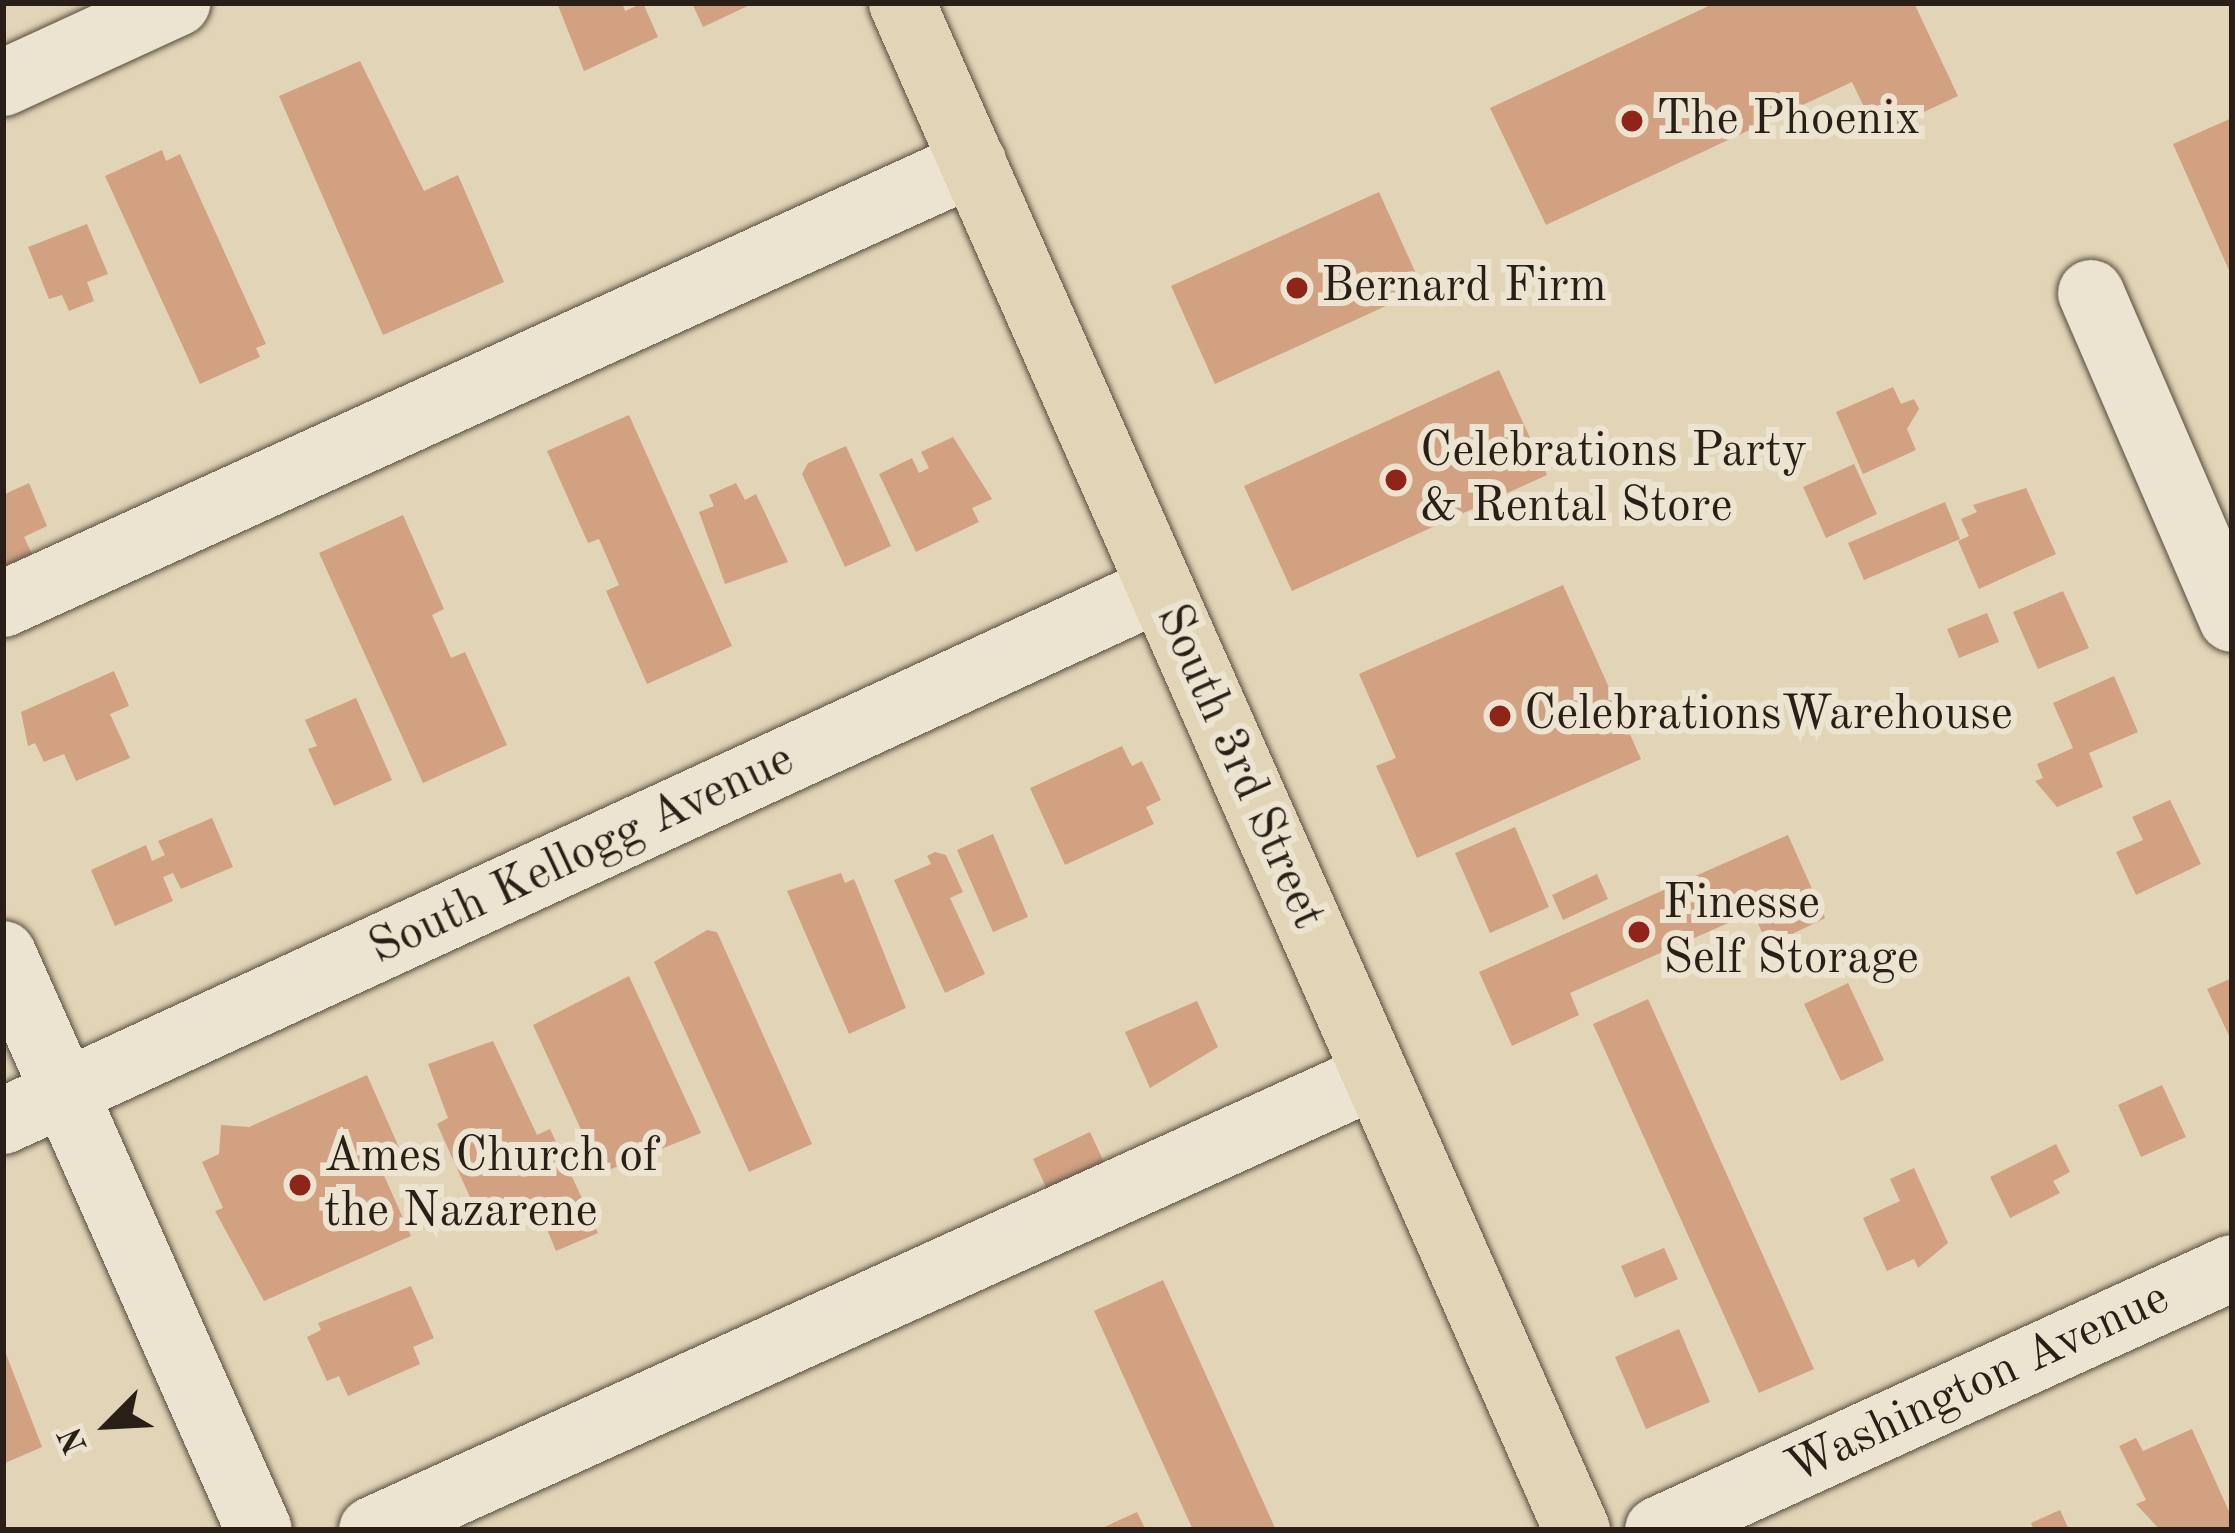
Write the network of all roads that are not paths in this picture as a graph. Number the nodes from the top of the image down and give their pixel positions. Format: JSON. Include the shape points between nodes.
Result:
{"nodes":[{"id":1,"x":177,"y":3,"type":"edge"},
{"id":2,"x":902,"y":3,"type":"edge"},
{"id":3,"x":3,"y":83,"type":"edge"},
{"id":4,"x":973,"y":163,"type":"junction"},
{"id":5,"x":2091,"y":293,"type":"dead end"},
{"id":6,"x":1160,"y":589,"type":"junction"},
{"id":7,"x":3,"y":604,"type":"edge"},
{"id":8,"x":2232,"y":619,"type":"edge"},
{"id":9,"x":3,"y":954,"type":"edge"},
{"id":10,"x":1376,"y":1075,"type":"junction"},
{"id":11,"x":64,"y":1092,"type":"junction"},
{"id":12,"x":3,"y":1121,"type":"edge"},
{"id":13,"x":2232,"y":1268,"type":"edge"},
{"id":14,"x":259,"y":1530,"type":"edge"},
{"id":15,"x":371,"y":1530,"type":"edge"},
{"id":16,"x":1577,"y":1530,"type":"edge"},
{"id":17,"x":1658,"y":1530,"type":"edge"}],
"edges":[{"from":1,"to":3,"type":"street"},
{"from":2,"to":4,"type":"main road","name":"South 3rd Street"},
{"from":4,"to":6,"type":"main road","name":"South 3rd Street"},
{"from":4,"to":7,"type":"street"},
{"from":5,"to":8,"type":"street"},
{"from":6,"to":10,"type":"main road","name":"South 3rd Street"},
{"from":6,"to":11,"type":"street","name":"South Kellogg Avenue"},
{"from":9,"to":11,"type":"street"},
{"from":10,"to":15,"type":"street"},
{"from":10,"to":16,"type":"main road","name":"South 3rd Street"},
{"from":11,"to":12,"type":"street","name":"South Kellogg Avenue"},
{"from":11,"to":14,"type":"street"},
{"from":13,"to":17,"type":"street","name":"Washington Avenue"}]}
